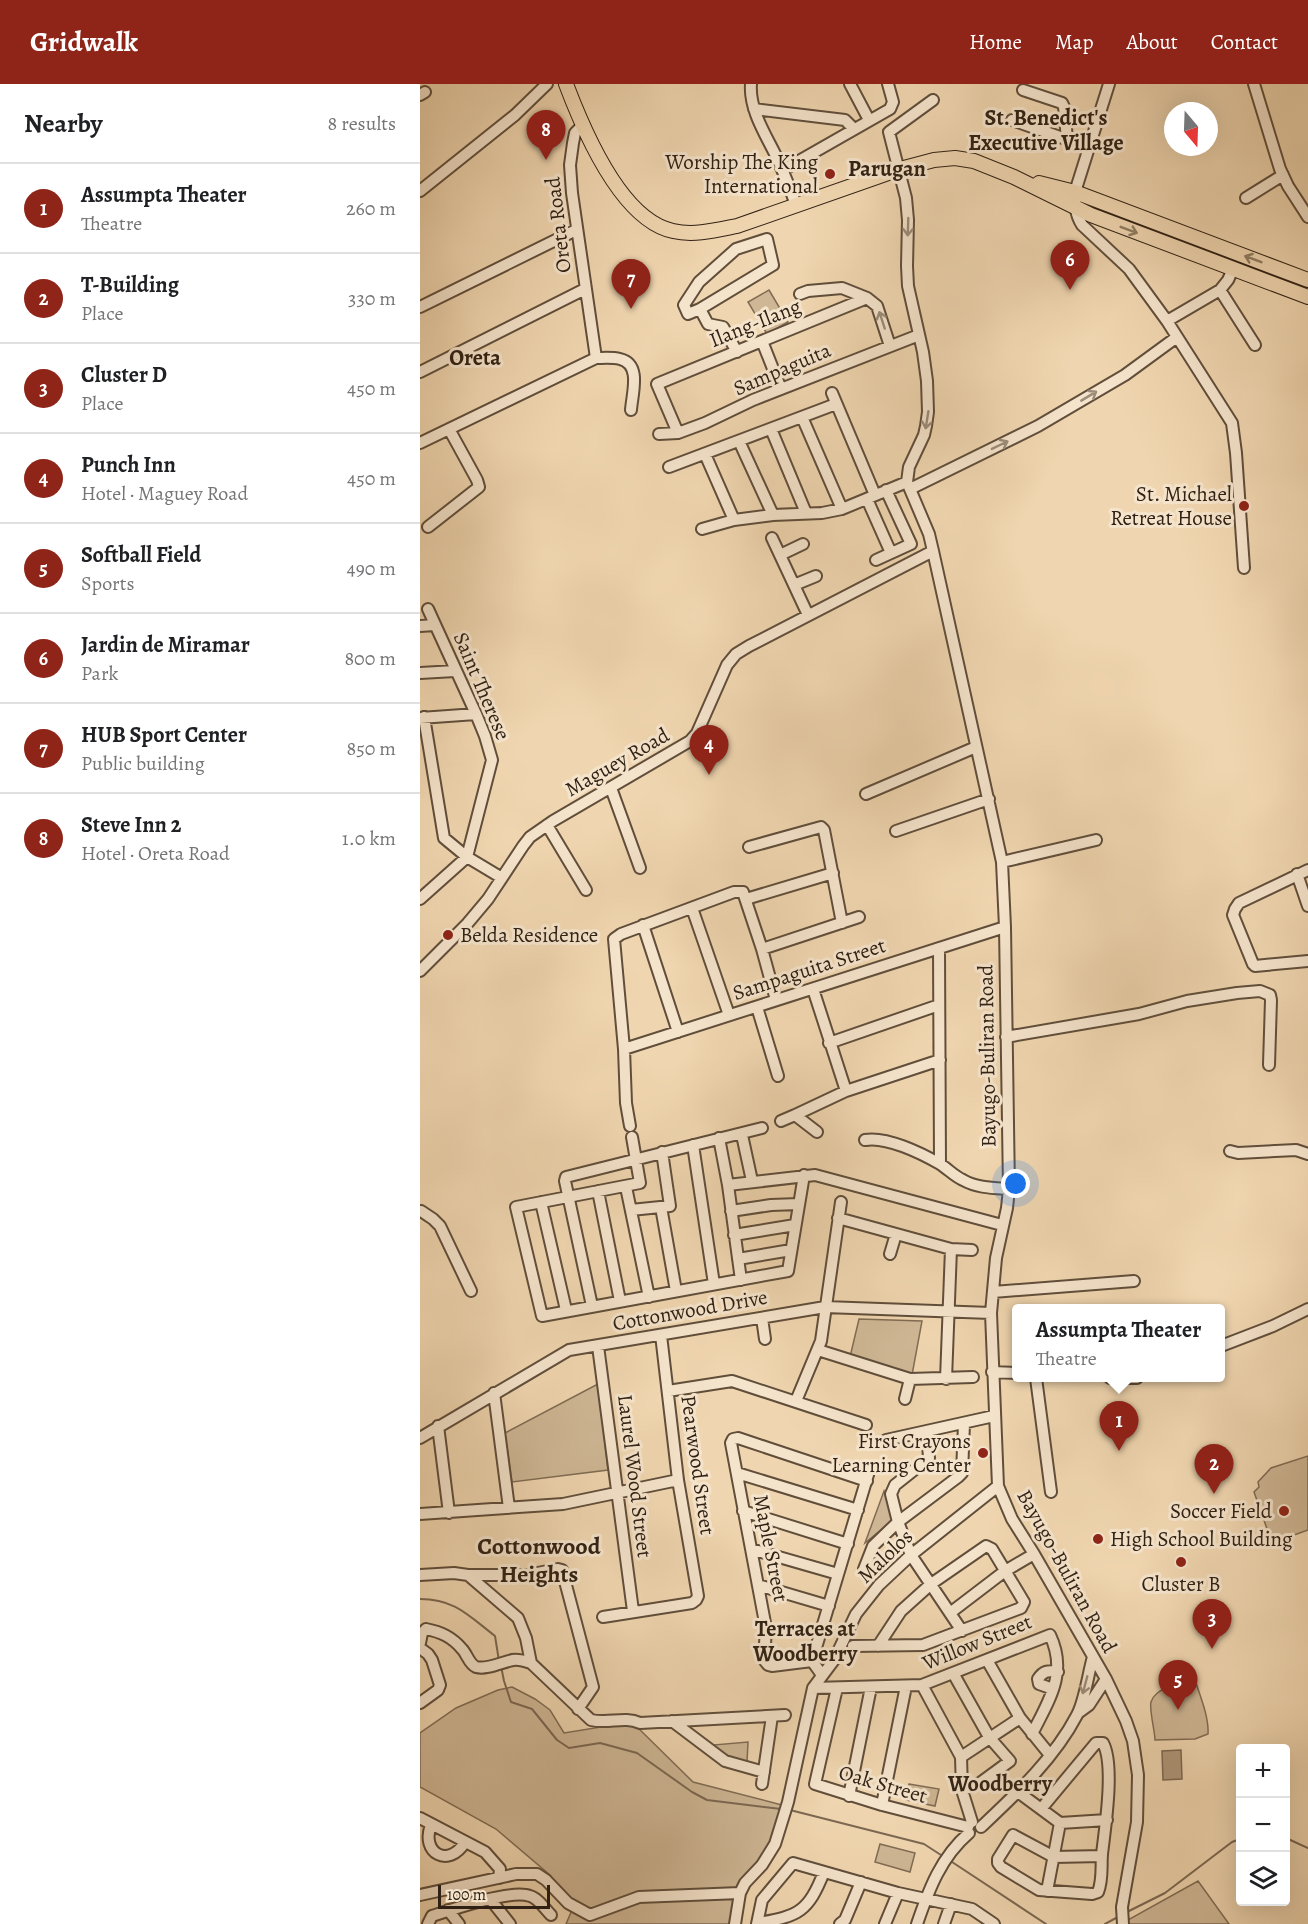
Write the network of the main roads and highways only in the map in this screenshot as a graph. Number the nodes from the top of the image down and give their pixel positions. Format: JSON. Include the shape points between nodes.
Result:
{"nodes":[{"id":1,"x":566,"y":84,"type":"edge"},
{"id":2,"x":1014,"y":177,"type":"junction"},
{"id":3,"x":1308,"y":280,"type":"edge"},
{"id":4,"x":1308,"y":297,"type":"edge"}],
"edges":[{"from":1,"to":2,"type":"main road","via":[[596,150],[628,202],[663,228],[675,232],[709,232],[737,226],[934,160],[974,161]]},
{"from":3,"to":2,"type":"main road","one_way":true,"via":[[1075,192]]},
{"from":2,"to":4,"type":"main road","one_way":true,"via":[[1091,215]]}]}
